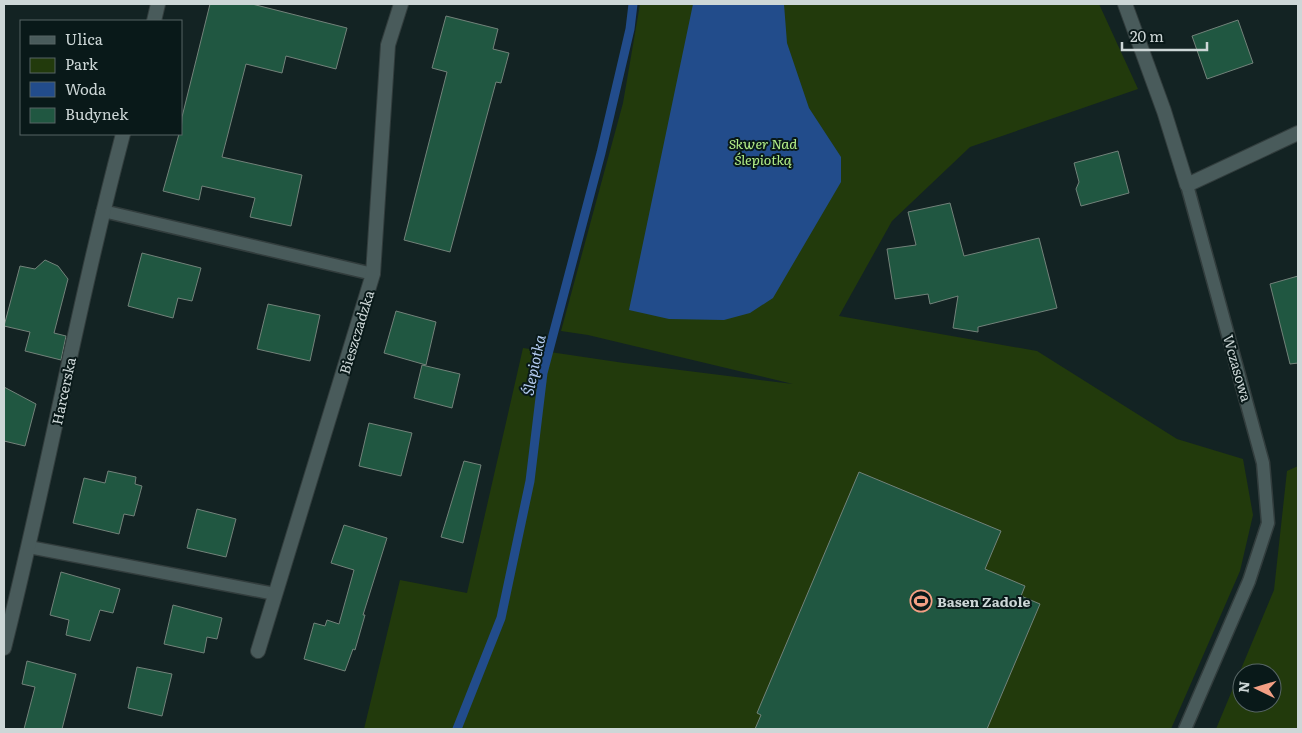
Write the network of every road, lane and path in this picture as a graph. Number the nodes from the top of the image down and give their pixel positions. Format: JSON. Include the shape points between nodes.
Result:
{"nodes":[{"id":1,"x":158,"y":4,"type":"edge"},
{"id":2,"x":401,"y":4,"type":"edge"},
{"id":3,"x":1125,"y":4,"type":"edge"},
{"id":4,"x":154,"y":20,"type":"edge"},
{"id":5,"x":1298,"y":134,"type":"edge"},
{"id":6,"x":124,"y":135,"type":"edge"},
{"id":7,"x":1187,"y":185,"type":"junction"},
{"id":8,"x":103,"y":211,"type":"junction"},
{"id":9,"x":373,"y":274,"type":"junction"},
{"id":10,"x":29,"y":547,"type":"junction"},
{"id":11,"x":275,"y":594,"type":"junction"},
{"id":12,"x":4,"y":648,"type":"edge"},
{"id":13,"x":258,"y":651,"type":"dead end"},
{"id":14,"x":1185,"y":729,"type":"edge"}],
"edges":[{"from":1,"to":4,"type":"street"},
{"from":2,"to":9,"type":"street","name":"Bieszczadzka","via":[[388,45]]},
{"from":3,"to":7,"type":"street","name":"Wczasowa"},
{"from":5,"to":7,"type":"street"},
{"from":6,"to":8,"type":"street","name":"Harcerska"},
{"from":7,"to":14,"type":"lane","name":"Wczasowa","via":[[1263,462],[1268,523],[1249,581]]},
{"from":8,"to":9,"type":"lane"},
{"from":8,"to":10,"type":"street","name":"Harcerska"},
{"from":9,"to":11,"type":"street","name":"Bieszczadzka"},
{"from":10,"to":11,"type":"lane"},
{"from":10,"to":12,"type":"street","name":"Harcerska"},
{"from":11,"to":13,"type":"street","name":"Bieszczadzka"}]}
